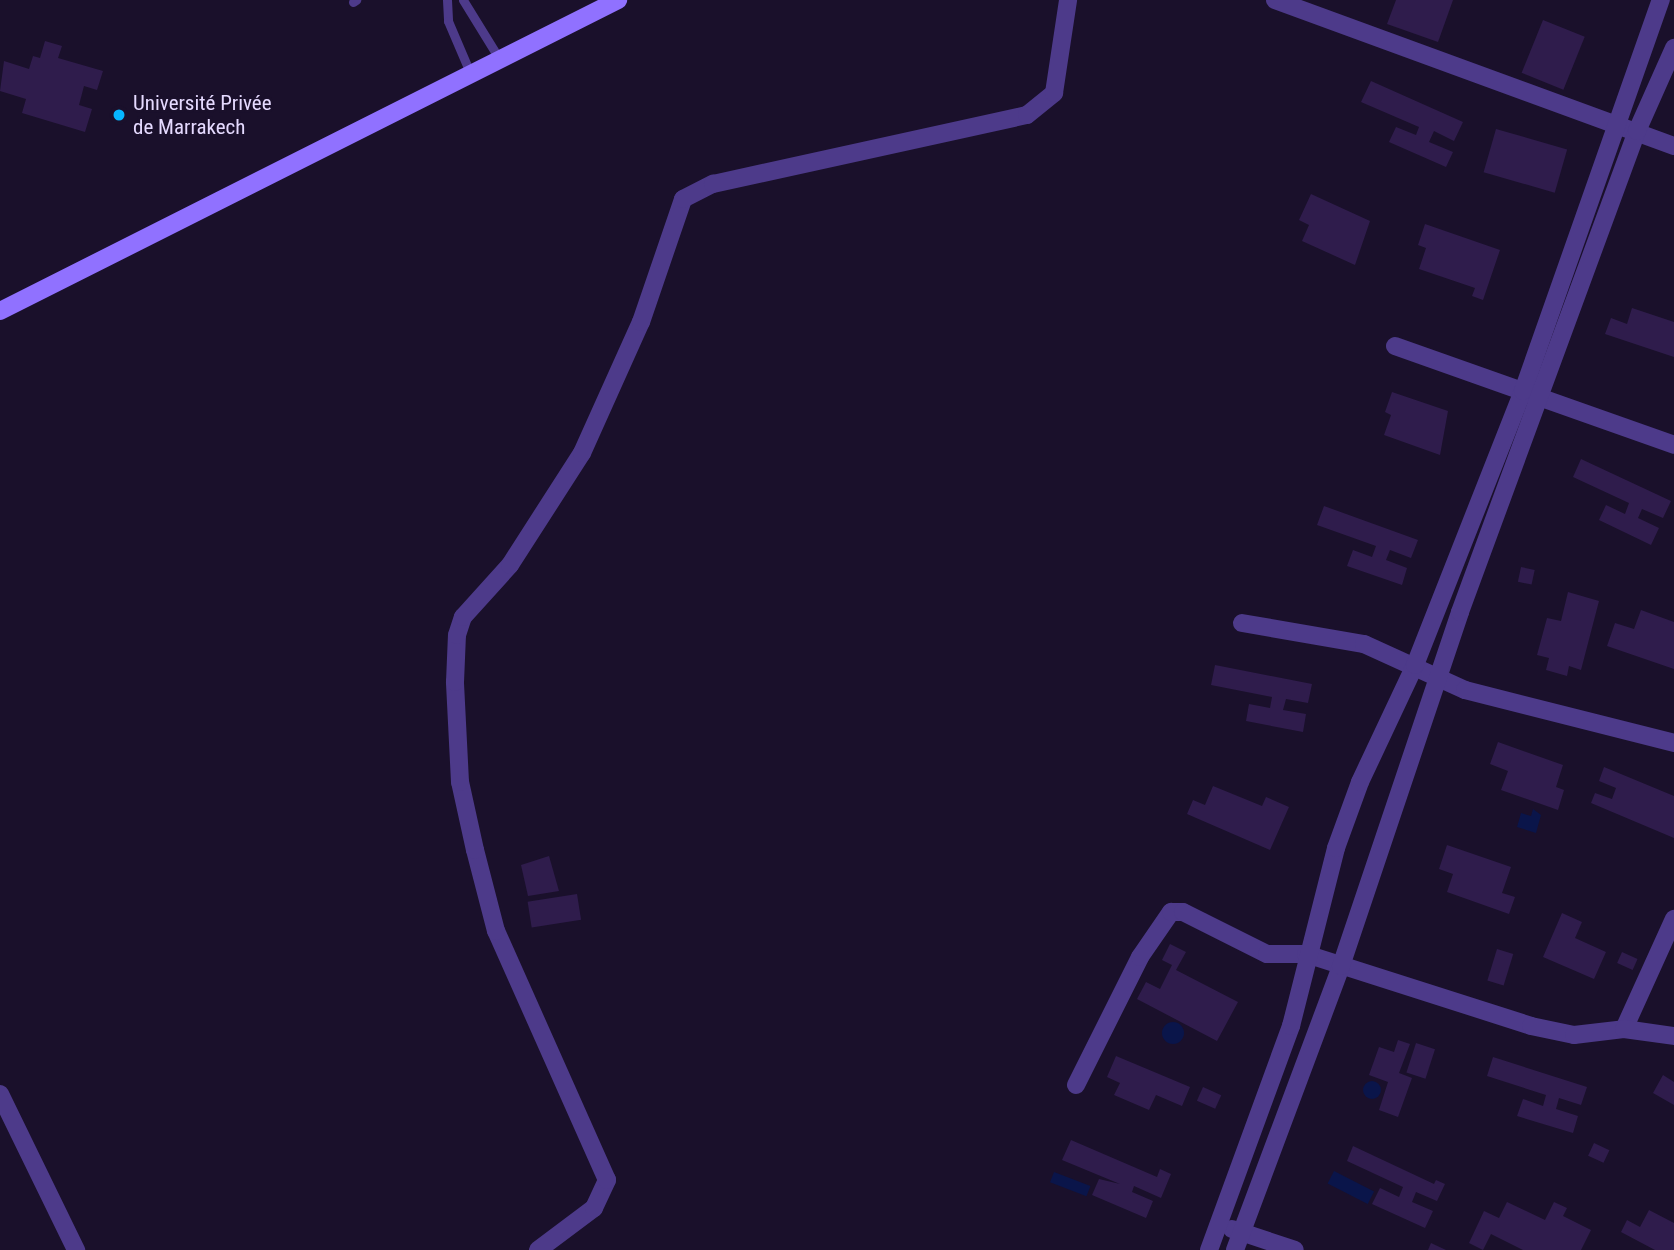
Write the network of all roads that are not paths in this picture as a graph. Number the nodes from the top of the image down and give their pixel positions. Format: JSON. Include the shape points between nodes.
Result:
{"nodes":[{"id":1,"x":447,"y":0,"type":"edge"},
{"id":2,"x":463,"y":0,"type":"edge"},
{"id":3,"x":618,"y":0,"type":"edge"},
{"id":4,"x":1068,"y":0,"type":"edge"},
{"id":5,"x":1275,"y":0,"type":"edge"},
{"id":6,"x":1661,"y":0,"type":"edge"},
{"id":7,"x":1645,"y":46,"type":"junction"},
{"id":8,"x":1672,"y":52,"type":"edge"},
{"id":9,"x":500,"y":60,"type":"junction"},
{"id":10,"x":471,"y":75,"type":"junction"},
{"id":11,"x":1619,"y":124,"type":"junction"},
{"id":12,"x":1637,"y":131,"type":"junction"},
{"id":13,"x":1674,"y":146,"type":"edge"},
{"id":14,"x":0,"y":311,"type":"edge"},
{"id":15,"x":1395,"y":346,"type":"dead end"},
{"id":16,"x":1531,"y":395,"type":"junction"},
{"id":17,"x":1674,"y":445,"type":"edge"},
{"id":18,"x":1242,"y":623,"type":"dead end"},
{"id":19,"x":1415,"y":665,"type":"junction"},
{"id":20,"x":1440,"y":680,"type":"junction"},
{"id":21,"x":1674,"y":743,"type":"edge"},
{"id":22,"x":1674,"y":919,"type":"edge"},
{"id":23,"x":1306,"y":954,"type":"junction"},
{"id":24,"x":1341,"y":966,"type":"junction"},
{"id":25,"x":1624,"y":1029,"type":"junction"},
{"id":26,"x":1674,"y":1036,"type":"edge"},
{"id":27,"x":1076,"y":1085,"type":"dead end"},
{"id":28,"x":0,"y":1094,"type":"edge"},
{"id":29,"x":1219,"y":1225,"type":"junction"},
{"id":30,"x":1241,"y":1233,"type":"junction"},
{"id":31,"x":76,"y":1250,"type":"edge"},
{"id":32,"x":538,"y":1250,"type":"edge"},
{"id":33,"x":1209,"y":1250,"type":"edge"},
{"id":34,"x":1235,"y":1250,"type":"edge"},
{"id":35,"x":1295,"y":1250,"type":"edge"}],
"edges":[{"from":1,"to":10,"type":"lane","via":[[448,21]]},
{"from":2,"to":9,"type":"lane"},
{"from":3,"to":9,"type":"main road"},
{"from":4,"to":32,"type":"street","via":[[1054,93],[1027,115],[713,184],[683,199],[641,322],[582,453],[510,565],[463,617],[457,635],[455,682],[460,782],[475,850],[496,931],[607,1180],[594,1208]]},
{"from":5,"to":11,"type":"street"},
{"from":6,"to":7,"type":"street"},
{"from":7,"to":8,"type":"street"},
{"from":7,"to":11,"type":"street"},
{"from":8,"to":12,"type":"street"},
{"from":9,"to":10,"type":"main road"},
{"from":10,"to":14,"type":"main road"},
{"from":11,"to":12,"type":"street"},
{"from":11,"to":16,"type":"street"},
{"from":12,"to":13,"type":"street"},
{"from":12,"to":16,"type":"street"},
{"from":15,"to":16,"type":"street"},
{"from":16,"to":17,"type":"street"},
{"from":16,"to":19,"type":"street"},
{"from":16,"to":20,"type":"street"},
{"from":18,"to":19,"type":"street","via":[[1364,644]]},
{"from":19,"to":20,"type":"street"},
{"from":19,"to":23,"type":"street","via":[[1360,782]]},
{"from":20,"to":21,"type":"street"},
{"from":20,"to":24,"type":"street"},
{"from":22,"to":25,"type":"street"},
{"from":23,"to":24,"type":"street"},
{"from":23,"to":27,"type":"street","via":[[1267,954],[1184,912],[1171,912],[1140,957]]},
{"from":23,"to":29,"type":"street","via":[[1291,1026]]},
{"from":24,"to":25,"type":"street","via":[[1531,1026],[1574,1035]]},
{"from":24,"to":30,"type":"street"},
{"from":25,"to":26,"type":"street"},
{"from":28,"to":31,"type":"street"},
{"from":29,"to":30,"type":"street"},
{"from":29,"to":33,"type":"street"},
{"from":30,"to":34,"type":"street"},
{"from":30,"to":35,"type":"street"}]}
